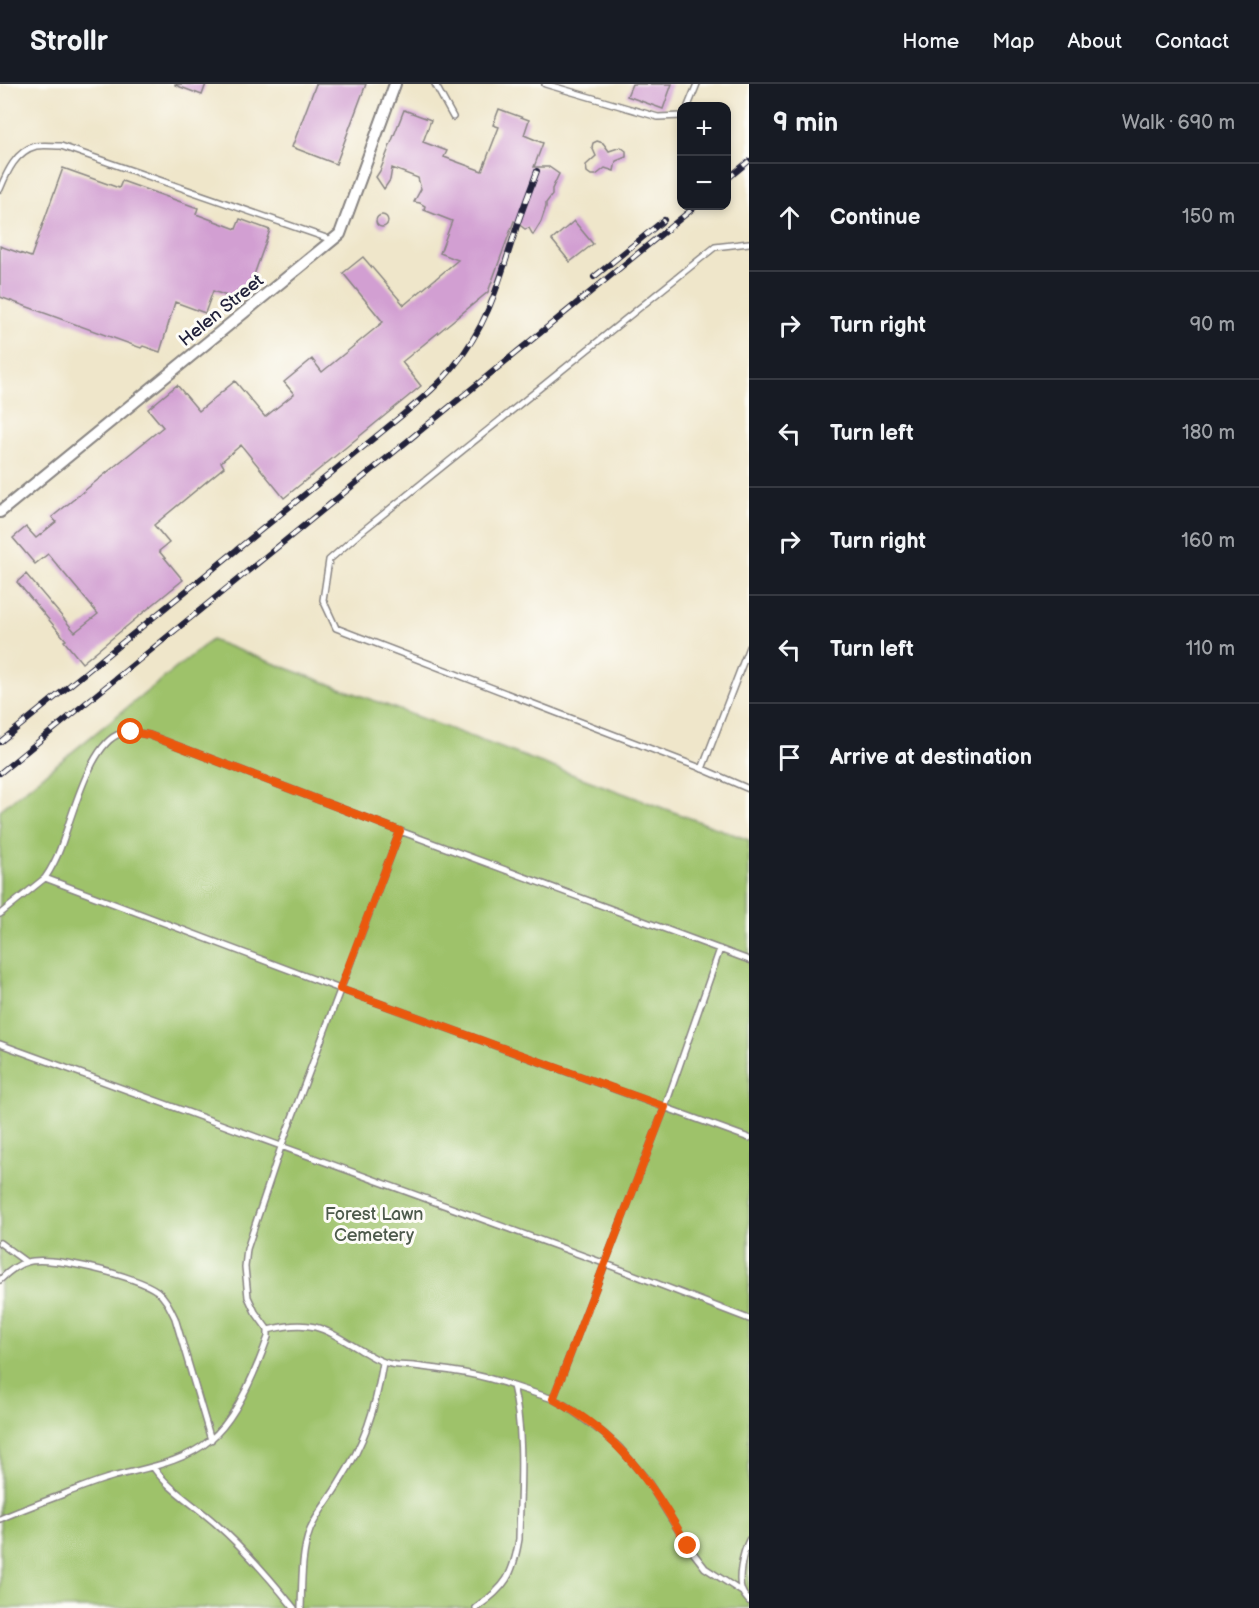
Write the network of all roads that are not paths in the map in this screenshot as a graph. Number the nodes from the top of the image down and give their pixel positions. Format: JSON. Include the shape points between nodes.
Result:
{"nodes":[{"id":1,"x":395,"y":84,"type":"edge"},
{"id":2,"x":435,"y":84,"type":"edge"},
{"id":3,"x":545,"y":84,"type":"edge"},
{"id":4,"x":697,"y":84,"type":"edge"},
{"id":5,"x":690,"y":102,"type":"edge"},
{"id":6,"x":677,"y":116,"type":"edge"},
{"id":7,"x":453,"y":117,"type":"dead end"},
{"id":8,"x":0,"y":189,"type":"edge"},
{"id":9,"x":332,"y":240,"type":"junction"},
{"id":10,"x":749,"y":243,"type":"edge"},
{"id":11,"x":0,"y":512,"type":"edge"},
{"id":12,"x":749,"y":647,"type":"edge"},
{"id":13,"x":702,"y":769,"type":"junction"},
{"id":14,"x":749,"y":789,"type":"edge"},
{"id":15,"x":400,"y":831,"type":"junction"},
{"id":16,"x":45,"y":878,"type":"junction"},
{"id":17,"x":0,"y":914,"type":"edge"},
{"id":18,"x":720,"y":949,"type":"junction"},
{"id":19,"x":749,"y":960,"type":"edge"},
{"id":20,"x":340,"y":989,"type":"junction"},
{"id":21,"x":0,"y":1044,"type":"edge"},
{"id":22,"x":665,"y":1107,"type":"junction"},
{"id":23,"x":749,"y":1138,"type":"edge"},
{"id":24,"x":281,"y":1147,"type":"junction"},
{"id":25,"x":0,"y":1243,"type":"edge"},
{"id":26,"x":26,"y":1262,"type":"junction"},
{"id":27,"x":606,"y":1264,"type":"junction"},
{"id":28,"x":0,"y":1280,"type":"edge"},
{"id":29,"x":749,"y":1319,"type":"edge"},
{"id":30,"x":268,"y":1330,"type":"junction"},
{"id":31,"x":383,"y":1363,"type":"junction"},
{"id":32,"x":513,"y":1386,"type":"junction"},
{"id":33,"x":553,"y":1399,"type":"junction"},
{"id":34,"x":212,"y":1440,"type":"junction"},
{"id":35,"x":153,"y":1467,"type":"junction"},
{"id":36,"x":0,"y":1519,"type":"edge"},
{"id":37,"x":749,"y":1540,"type":"edge"},
{"id":38,"x":742,"y":1592,"type":"junction"},
{"id":39,"x":749,"y":1601,"type":"edge"},
{"id":40,"x":482,"y":1607,"type":"edge"},
{"id":41,"x":294,"y":1608,"type":"edge"},
{"id":42,"x":300,"y":1608,"type":"edge"}],
"edges":[{"from":1,"to":9,"type":"street","name":"Helen Street","via":[[340,234]]},
{"from":2,"to":7,"type":"lane"},
{"from":3,"to":6,"type":"lane","via":[[658,117]]},
{"from":4,"to":5,"type":"lane"},
{"from":8,"to":9,"type":"lane","via":[[19,154],[36,146],[61,146]]},
{"from":9,"to":11,"type":"street","name":"Helen Street"},
{"from":10,"to":13,"type":"lane","via":[[715,247],[360,533],[328,560],[322,600],[336,628]]},
{"from":12,"to":13,"type":"lane"},
{"from":13,"to":14,"type":"lane"},
{"from":15,"to":16,"type":"lane","via":[[149,735],[131,732],[107,741],[98,753]]},
{"from":15,"to":18,"type":"lane"},
{"from":15,"to":20,"type":"lane"},
{"from":16,"to":17,"type":"lane"},
{"from":16,"to":20,"type":"lane"},
{"from":18,"to":19,"type":"lane"},
{"from":18,"to":22,"type":"lane"},
{"from":20,"to":22,"type":"lane"},
{"from":20,"to":24,"type":"lane"},
{"from":21,"to":24,"type":"lane"},
{"from":22,"to":23,"type":"lane"},
{"from":22,"to":27,"type":"lane"},
{"from":24,"to":27,"type":"lane"},
{"from":24,"to":30,"type":"lane","via":[[245,1267],[248,1297]]},
{"from":25,"to":26,"type":"lane"},
{"from":26,"to":28,"type":"lane"},
{"from":26,"to":34,"type":"lane","via":[[51,1260],[124,1276],[159,1292],[175,1318]]},
{"from":27,"to":29,"type":"lane"},
{"from":27,"to":33,"type":"lane"},
{"from":30,"to":31,"type":"lane","via":[[285,1325],[314,1326]]},
{"from":30,"to":34,"type":"lane","via":[[246,1389]]},
{"from":31,"to":32,"type":"lane","via":[[478,1375]]},
{"from":31,"to":42,"type":"lane","via":[[366,1433],[310,1530]]},
{"from":32,"to":33,"type":"lane"},
{"from":32,"to":40,"type":"lane","via":[[520,1427],[517,1555],[499,1591]]},
{"from":33,"to":38,"type":"lane","via":[[619,1447],[647,1480],[705,1568]]},
{"from":34,"to":35,"type":"lane"},
{"from":35,"to":36,"type":"lane","via":[[110,1477]]},
{"from":35,"to":41,"type":"lane","via":[[169,1486],[240,1546]]},
{"from":37,"to":38,"type":"lane","via":[[741,1567]]},
{"from":38,"to":39,"type":"lane"}]}
